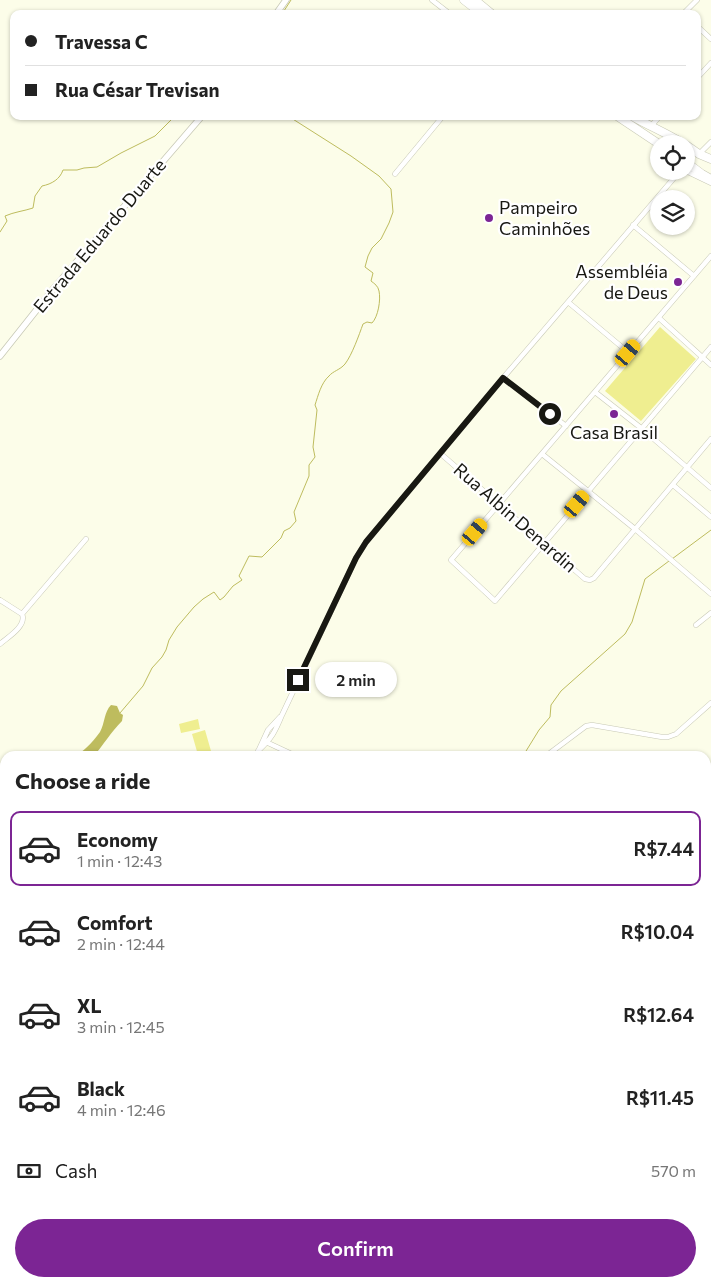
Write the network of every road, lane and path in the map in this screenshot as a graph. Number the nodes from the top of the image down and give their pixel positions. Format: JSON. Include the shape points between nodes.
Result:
{"nodes":[{"id":1,"x":432,"y":0,"type":"edge"},
{"id":2,"x":464,"y":0,"type":"edge"},
{"id":3,"x":475,"y":0,"type":"edge"},
{"id":4,"x":697,"y":0,"type":"edge"},
{"id":5,"x":445,"y":10,"type":"edge"},
{"id":6,"x":477,"y":10,"type":"edge"},
{"id":7,"x":487,"y":10,"type":"edge"},
{"id":8,"x":687,"y":10,"type":"edge"},
{"id":9,"x":701,"y":30,"type":"edge"},
{"id":10,"x":711,"y":40,"type":"edge"},
{"id":11,"x":711,"y":63,"type":"edge"},
{"id":12,"x":701,"y":74,"type":"edge"},
{"id":13,"x":199,"y":120,"type":"edge"},
{"id":14,"x":440,"y":120,"type":"edge"},
{"id":15,"x":623,"y":120,"type":"edge"},
{"id":16,"x":639,"y":120,"type":"edge"},
{"id":17,"x":656,"y":120,"type":"edge"},
{"id":18,"x":650,"y":127,"type":"junction"},
{"id":19,"x":667,"y":135,"type":"edge"},
{"id":20,"x":650,"y":138,"type":"edge"},
{"id":21,"x":711,"y":142,"type":"edge"},
{"id":22,"x":695,"y":160,"type":"edge"},
{"id":23,"x":695,"y":162,"type":"edge"},
{"id":24,"x":395,"y":174,"type":"dead end"},
{"id":25,"x":695,"y":175,"type":"edge"},
{"id":26,"x":711,"y":179,"type":"edge"},
{"id":27,"x":673,"y":180,"type":"edge"},
{"id":28,"x":711,"y":183,"type":"edge"},
{"id":29,"x":633,"y":225,"type":"junction"},
{"id":30,"x":711,"y":256,"type":"edge"},
{"id":31,"x":694,"y":276,"type":"junction"},
{"id":32,"x":568,"y":302,"type":"junction"},
{"id":33,"x":658,"y":318,"type":"junction"},
{"id":34,"x":711,"y":347,"type":"edge"},
{"id":35,"x":628,"y":353,"type":"junction"},
{"id":36,"x":0,"y":356,"type":"edge"},
{"id":37,"x":702,"y":357,"type":"junction"},
{"id":38,"x":711,"y":365,"type":"edge"},
{"id":39,"x":503,"y":378,"type":"junction"},
{"id":40,"x":595,"y":392,"type":"junction"},
{"id":41,"x":566,"y":426,"type":"junction"},
{"id":42,"x":641,"y":428,"type":"junction"},
{"id":43,"x":711,"y":439,"type":"edge"},
{"id":44,"x":441,"y":454,"type":"junction"},
{"id":45,"x":542,"y":454,"type":"junction"},
{"id":46,"x":687,"y":468,"type":"junction"},
{"id":47,"x":673,"y":484,"type":"junction"},
{"id":48,"x":711,"y":488,"type":"edge"},
{"id":49,"x":588,"y":491,"type":"junction"},
{"id":50,"x":499,"y":504,"type":"junction"},
{"id":51,"x":711,"y":517,"type":"edge"},
{"id":52,"x":635,"y":529,"type":"junction"},
{"id":53,"x":86,"y":539,"type":"dead end"},
{"id":54,"x":544,"y":543,"type":"junction"},
{"id":55,"x":711,"y":594,"type":"edge"},
{"id":56,"x":0,"y":600,"type":"edge"},
{"id":57,"x":711,"y":613,"type":"edge"},
{"id":58,"x":22,"y":614,"type":"junction"},
{"id":59,"x":696,"y":625,"type":"dead end"},
{"id":60,"x":0,"y":644,"type":"edge"},
{"id":61,"x":711,"y":703,"type":"edge"},
{"id":62,"x":265,"y":741,"type":"junction"},
{"id":63,"x":258,"y":751,"type":"edge"},
{"id":64,"x":286,"y":751,"type":"edge"},
{"id":65,"x":553,"y":751,"type":"edge"}],
"edges":[{"from":1,"to":5,"type":"street"},
{"from":2,"to":6,"type":"highway"},
{"from":3,"to":7,"type":"highway"},
{"from":4,"to":8,"type":"street"},
{"from":9,"to":10,"type":"street"},
{"from":11,"to":12,"type":"street"},
{"from":13,"to":36,"type":"street","name":"Estrada Eduardo Duarte"},
{"from":14,"to":24,"type":"street"},
{"from":15,"to":20,"type":"highway"},
{"from":16,"to":18,"type":"highway"},
{"from":17,"to":18,"type":"street"},
{"from":18,"to":19,"type":"highway"},
{"from":21,"to":22,"type":"street"},
{"from":23,"to":26,"type":"highway"},
{"from":25,"to":28,"type":"street"},
{"from":27,"to":29,"type":"street"},
{"from":29,"to":31,"type":"street"},
{"from":29,"to":32,"type":"street"},
{"from":30,"to":31,"type":"street"},
{"from":31,"to":33,"type":"street"},
{"from":32,"to":35,"type":"street"},
{"from":32,"to":39,"type":"street"},
{"from":33,"to":35,"type":"street"},
{"from":33,"to":37,"type":"street"},
{"from":34,"to":37,"type":"street"},
{"from":35,"to":40,"type":"street"},
{"from":37,"to":38,"type":"street"},
{"from":37,"to":42,"type":"street"},
{"from":39,"to":41,"type":"street"},
{"from":39,"to":44,"type":"street"},
{"from":40,"to":41,"type":"street"},
{"from":40,"to":42,"type":"street"},
{"from":41,"to":45,"type":"street"},
{"from":42,"to":46,"type":"street"},
{"from":42,"to":49,"type":"street"},
{"from":43,"to":46,"type":"street"},
{"from":44,"to":50,"type":"street","name":"Rua Albin Denardin"},
{"from":44,"to":62,"type":"street","via":[[359,553],[274,734]]},
{"from":45,"to":49,"type":"street"},
{"from":45,"to":50,"type":"street"},
{"from":46,"to":47,"type":"street"},
{"from":46,"to":48,"type":"street"},
{"from":47,"to":51,"type":"street"},
{"from":47,"to":52,"type":"street"},
{"from":49,"to":52,"type":"street"},
{"from":49,"to":54,"type":"street"},
{"from":50,"to":54,"type":"street","name":"Rua Albin Denardin"},
{"from":50,"to":54,"type":"street","via":[[451,560],[495,600]]},
{"from":52,"to":54,"type":"street","name":"Rua Albin Denardin","via":[[590,580]]},
{"from":52,"to":55,"type":"street"},
{"from":53,"to":58,"type":"street"},
{"from":56,"to":58,"type":"street"},
{"from":57,"to":59,"type":"street"},
{"from":58,"to":60,"type":"street","via":[[24,618],[20,627]]},
{"from":61,"to":65,"type":"street","via":[[676,734],[668,737],[592,724]]},
{"from":62,"to":63,"type":"street"},
{"from":62,"to":64,"type":"street"}]}
